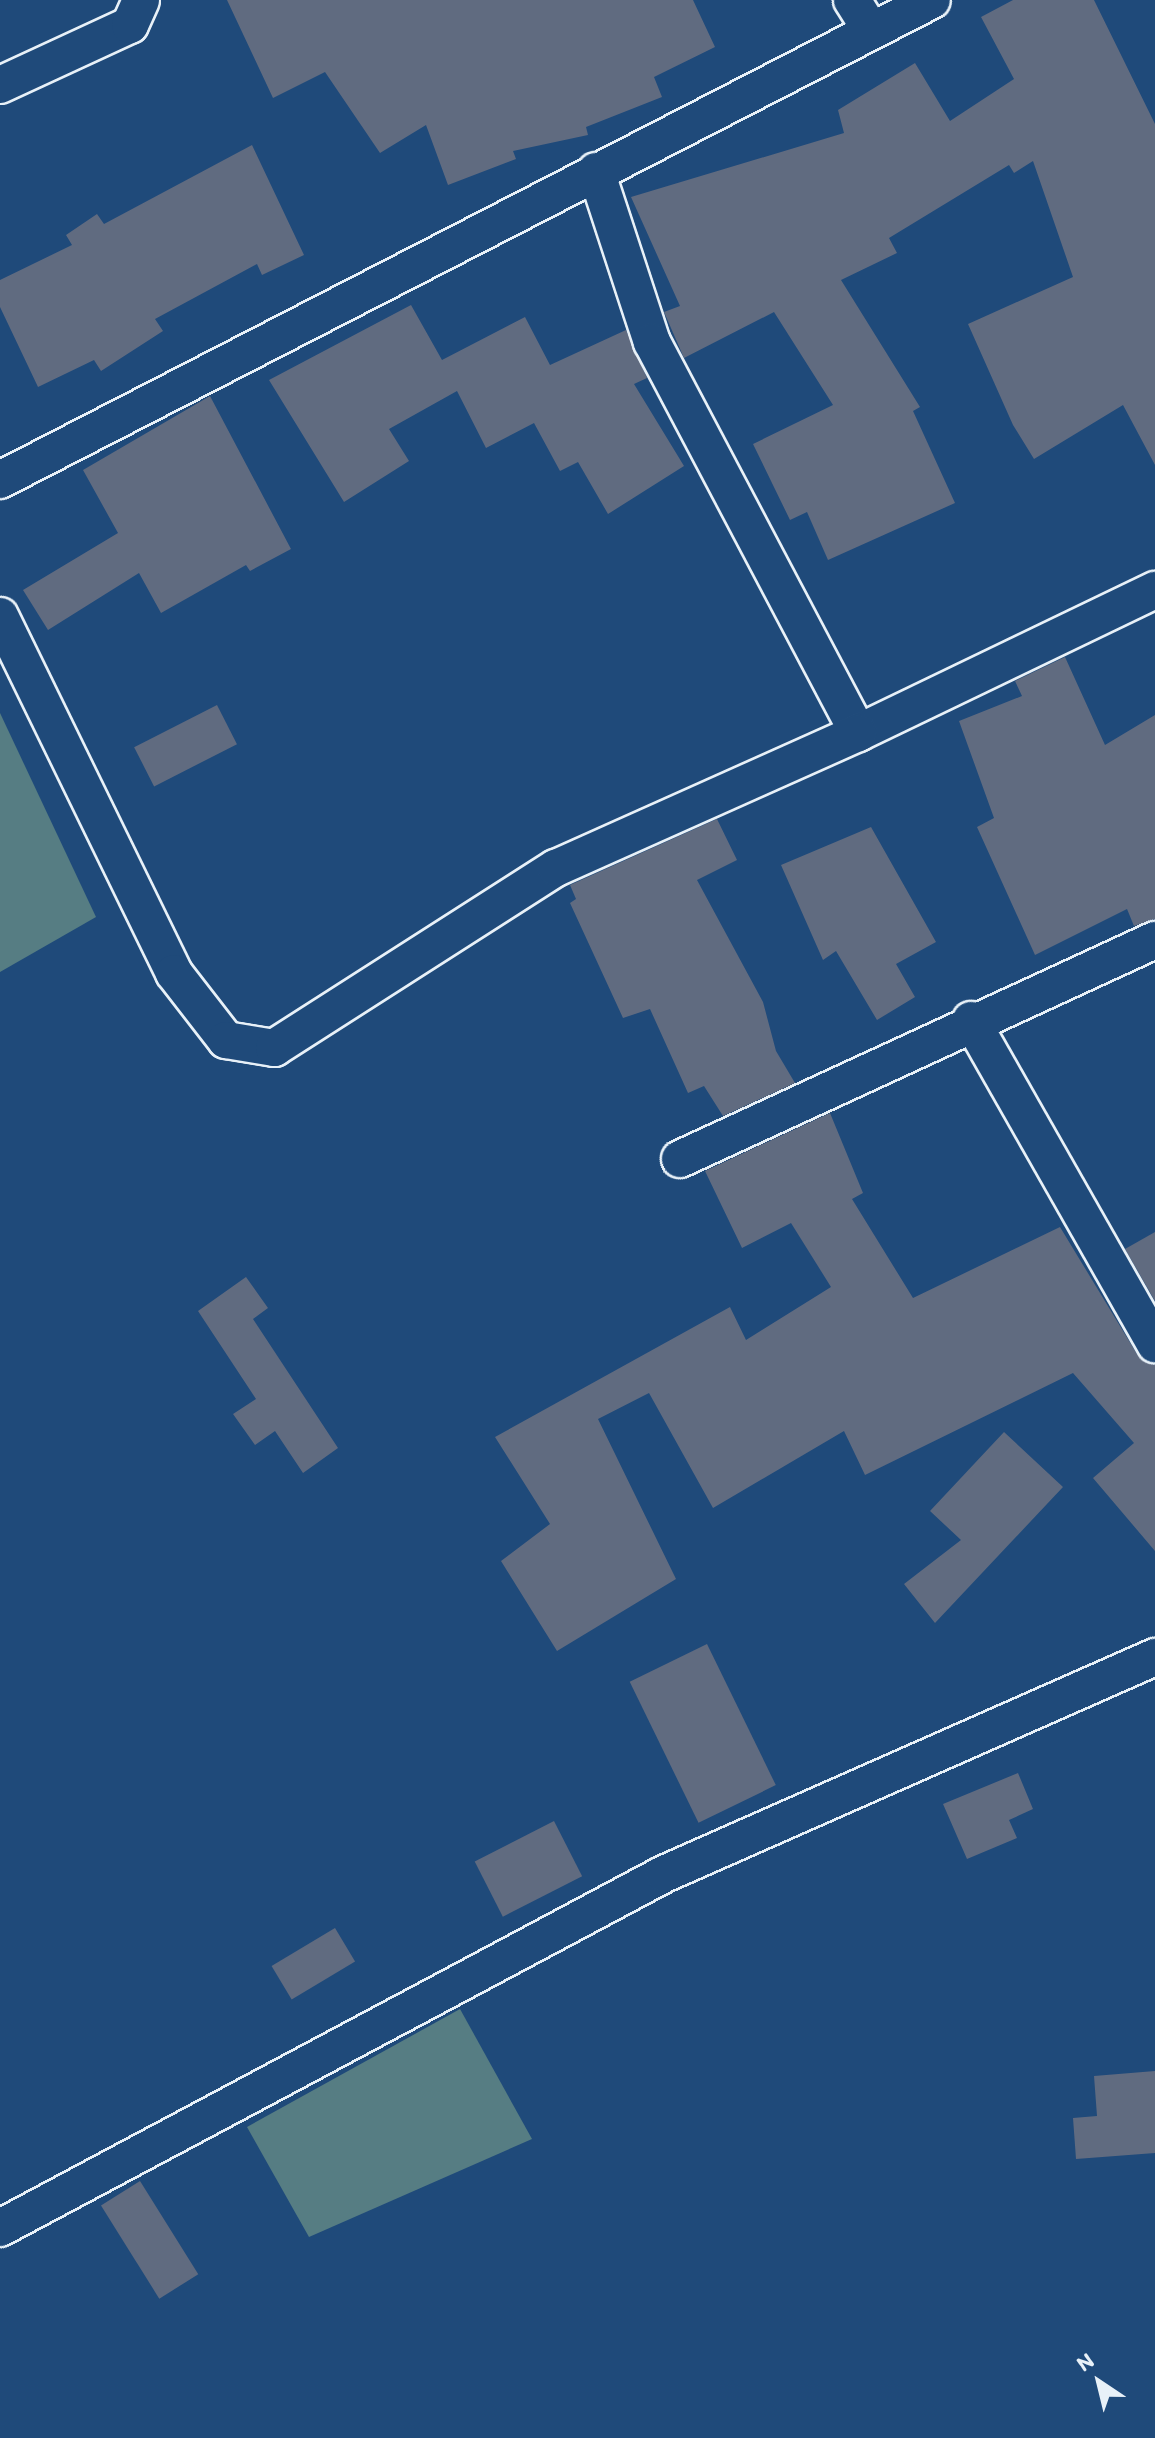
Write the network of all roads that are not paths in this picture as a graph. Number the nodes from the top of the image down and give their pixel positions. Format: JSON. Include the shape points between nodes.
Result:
{"nodes":[{"id":1,"x":141,"y":0,"type":"edge"},
{"id":2,"x":852,"y":0,"type":"edge"},
{"id":3,"x":932,"y":0,"type":"edge"},
{"id":4,"x":871,"y":31,"type":"junction"},
{"id":5,"x":0,"y":85,"type":"edge"},
{"id":6,"x":596,"y":171,"type":"junction"},
{"id":7,"x":0,"y":480,"type":"edge"},
{"id":8,"x":1155,"y":590,"type":"edge"},
{"id":9,"x":0,"y":616,"type":"edge"},
{"id":10,"x":858,"y":733,"type":"junction"},
{"id":11,"x":1155,"y":940,"type":"edge"},
{"id":12,"x":971,"y":1020,"type":"junction"},
{"id":13,"x":680,"y":1159,"type":"dead end"},
{"id":14,"x":1155,"y":1344,"type":"edge"},
{"id":15,"x":1155,"y":1657,"type":"edge"},
{"id":16,"x":0,"y":2228,"type":"edge"}],
"edges":[{"from":1,"to":5,"type":"street","via":[[130,25]]},
{"from":2,"to":4,"type":"street"},
{"from":3,"to":4,"type":"street"},
{"from":4,"to":6,"type":"street"},
{"from":6,"to":7,"type":"street"},
{"from":6,"to":10,"type":"street","via":[[652,342]]},
{"from":8,"to":10,"type":"street"},
{"from":9,"to":10,"type":"street","via":[[174,973],[226,1040],[274,1048],[556,868]]},
{"from":11,"to":12,"type":"street"},
{"from":12,"to":13,"type":"street"},
{"from":12,"to":14,"type":"street"},
{"from":15,"to":16,"type":"street","via":[[664,1874]]}]}
